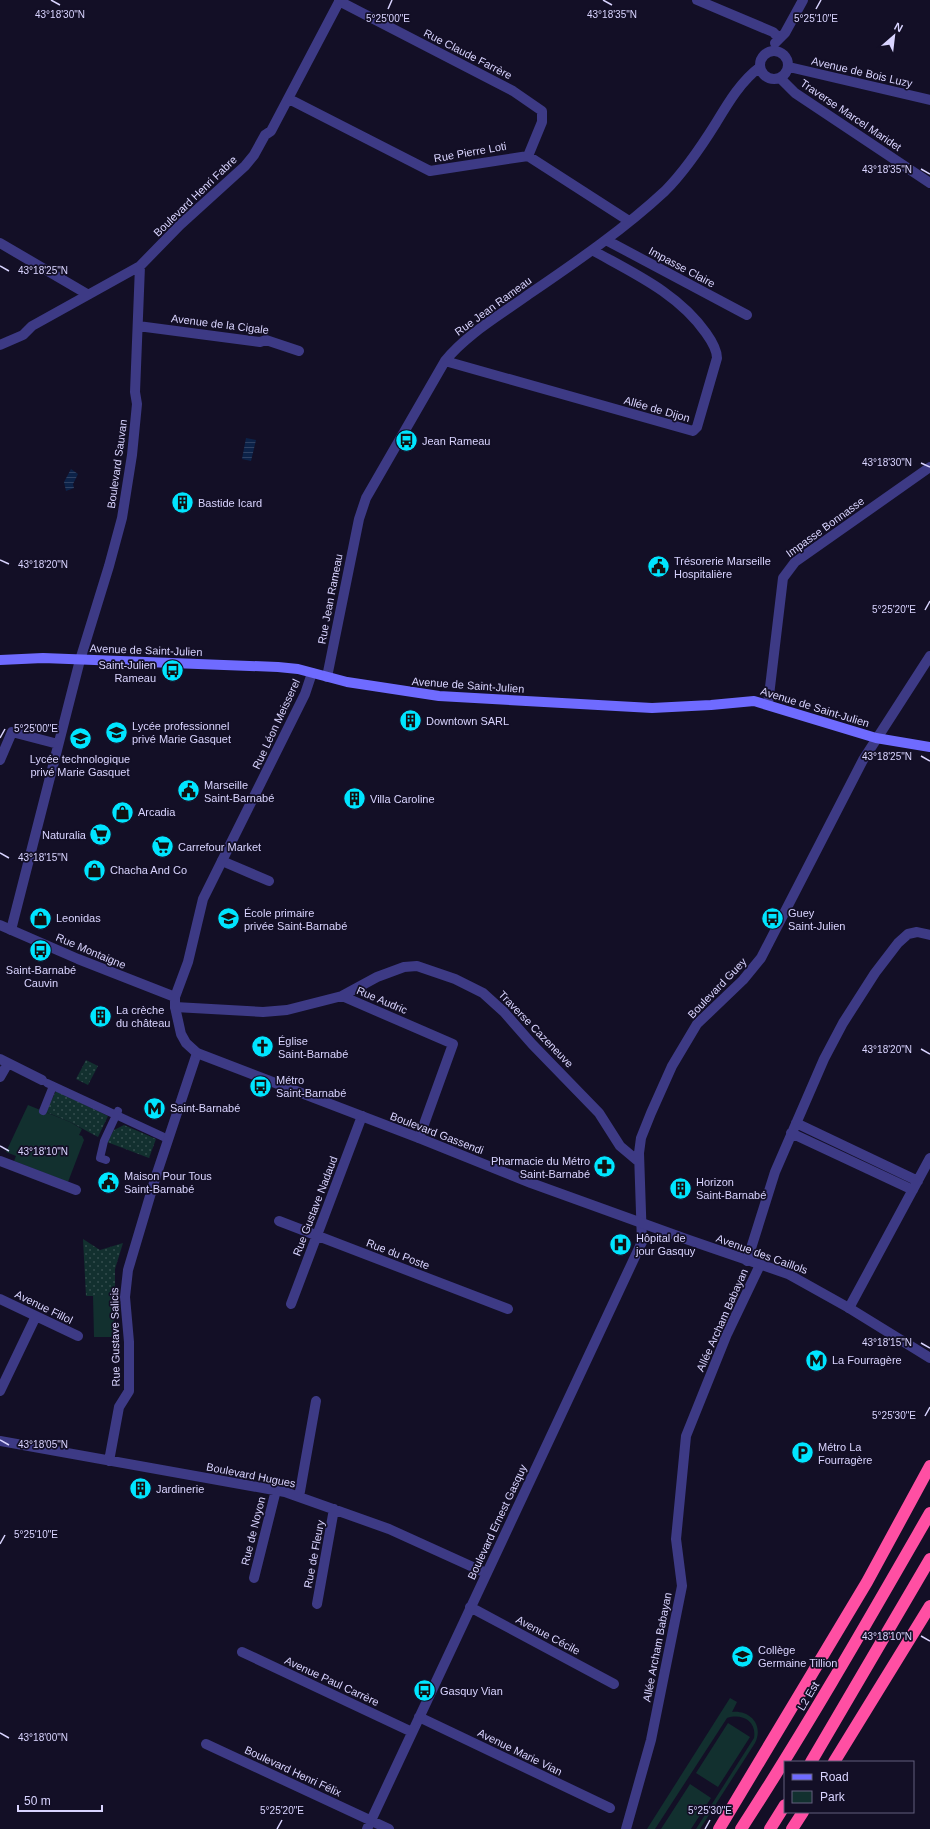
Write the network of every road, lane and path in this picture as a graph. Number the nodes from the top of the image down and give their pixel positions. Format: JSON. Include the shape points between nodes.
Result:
{"nodes":[{"id":1,"x":697,"y":0,"type":"edge"},
{"id":2,"x":803,"y":0,"type":"edge"},
{"id":3,"x":339,"y":1,"type":"edge"},
{"id":4,"x":779,"y":38,"type":"junction"},
{"id":5,"x":769,"y":52,"type":"junction"},
{"id":6,"x":760,"y":67,"type":"junction"},
{"id":7,"x":788,"y":67,"type":"junction"},
{"id":8,"x":780,"y":78,"type":"junction"},
{"id":9,"x":289,"y":99,"type":"junction"},
{"id":10,"x":930,"y":100,"type":"edge"},
{"id":11,"x":528,"y":156,"type":"junction"},
{"id":12,"x":930,"y":183,"type":"edge"},
{"id":13,"x":629,"y":221,"type":"junction"},
{"id":14,"x":606,"y":240,"type":"junction"},
{"id":15,"x":0,"y":243,"type":"edge"},
{"id":16,"x":592,"y":250,"type":"junction"},
{"id":17,"x":140,"y":266,"type":"junction"},
{"id":18,"x":87,"y":294,"type":"junction"},
{"id":19,"x":746,"y":315,"type":"dead end"},
{"id":20,"x":138,"y":326,"type":"junction"},
{"id":21,"x":0,"y":346,"type":"edge"},
{"id":22,"x":299,"y":351,"type":"dead end"},
{"id":23,"x":445,"y":361,"type":"junction"},
{"id":24,"x":930,"y":467,"type":"edge"},
{"id":25,"x":930,"y":656,"type":"edge"},
{"id":26,"x":0,"y":660,"type":"edge"},
{"id":27,"x":80,"y":660,"type":"junction"},
{"id":28,"x":312,"y":673,"type":"junction"},
{"id":29,"x":328,"y":677,"type":"junction"},
{"id":30,"x":768,"y":704,"type":"junction"},
{"id":31,"x":876,"y":738,"type":"junction"},
{"id":32,"x":58,"y":744,"type":"junction"},
{"id":33,"x":930,"y":747,"type":"edge"},
{"id":34,"x":0,"y":760,"type":"edge"},
{"id":35,"x":222,"y":861,"type":"junction"},
{"id":36,"x":269,"y":881,"type":"dead end"},
{"id":37,"x":4,"y":928,"type":"edge"},
{"id":38,"x":930,"y":936,"type":"edge"},
{"id":39,"x":342,"y":996,"type":"junction"},
{"id":40,"x":175,"y":997,"type":"junction"},
{"id":41,"x":175,"y":1007,"type":"junction"},
{"id":42,"x":197,"y":1053,"type":"junction"},
{"id":43,"x":4,"y":1061,"type":"edge"},
{"id":44,"x":0,"y":1078,"type":"edge"},
{"id":45,"x":47,"y":1083,"type":"junction"},
{"id":46,"x":44,"y":1111,"type":"dead end"},
{"id":47,"x":117,"y":1112,"type":"junction"},
{"id":48,"x":362,"y":1116,"type":"junction"},
{"id":49,"x":796,"y":1123,"type":"junction"},
{"id":50,"x":791,"y":1133,"type":"junction"},
{"id":51,"x":168,"y":1138,"type":"junction"},
{"id":52,"x":419,"y":1138,"type":"junction"},
{"id":53,"x":930,"y":1158,"type":"edge"},
{"id":54,"x":106,"y":1160,"type":"dead end"},
{"id":55,"x":0,"y":1161,"type":"edge"},
{"id":56,"x":639,"y":1162,"type":"junction"},
{"id":57,"x":918,"y":1181,"type":"junction"},
{"id":58,"x":76,"y":1190,"type":"dead end"},
{"id":59,"x":913,"y":1190,"type":"junction"},
{"id":60,"x":279,"y":1221,"type":"dead end"},
{"id":61,"x":641,"y":1223,"type":"junction"},
{"id":62,"x":317,"y":1236,"type":"junction"},
{"id":63,"x":747,"y":1261,"type":"junction"},
{"id":64,"x":760,"y":1265,"type":"junction"},
{"id":65,"x":0,"y":1299,"type":"edge"},
{"id":66,"x":291,"y":1304,"type":"dead end"},
{"id":67,"x":849,"y":1308,"type":"junction"},
{"id":68,"x":508,"y":1309,"type":"dead end"},
{"id":69,"x":36,"y":1316,"type":"junction"},
{"id":70,"x":78,"y":1336,"type":"dead end"},
{"id":71,"x":930,"y":1358,"type":"edge"},
{"id":72,"x":0,"y":1391,"type":"edge"},
{"id":73,"x":316,"y":1401,"type":"dead end"},
{"id":74,"x":0,"y":1441,"type":"edge"},
{"id":75,"x":109,"y":1461,"type":"junction"},
{"id":76,"x":930,"y":1466,"type":"edge"},
{"id":77,"x":276,"y":1490,"type":"junction"},
{"id":78,"x":298,"y":1497,"type":"junction"},
{"id":79,"x":334,"y":1509,"type":"junction"},
{"id":80,"x":930,"y":1512,"type":"edge"},
{"id":81,"x":930,"y":1559,"type":"edge"},
{"id":82,"x":486,"y":1574,"type":"junction"},
{"id":83,"x":254,"y":1578,"type":"dead end"},
{"id":84,"x":316,"y":1604,"type":"dead end"},
{"id":85,"x":930,"y":1606,"type":"edge"},
{"id":86,"x":470,"y":1607,"type":"junction"},
{"id":87,"x":242,"y":1652,"type":"dead end"},
{"id":88,"x":614,"y":1684,"type":"dead end"},
{"id":89,"x":419,"y":1717,"type":"junction"},
{"id":90,"x":412,"y":1732,"type":"junction"},
{"id":91,"x":206,"y":1744,"type":"dead end"},
{"id":92,"x":784,"y":1761,"type":"edge"},
{"id":93,"x":812,"y":1761,"type":"edge"},
{"id":94,"x":835,"y":1761,"type":"edge"},
{"id":95,"x":784,"y":1762,"type":"edge"},
{"id":96,"x":784,"y":1807,"type":"edge"},
{"id":97,"x":610,"y":1808,"type":"dead end"},
{"id":98,"x":802,"y":1813,"type":"edge"},
{"id":99,"x":369,"y":1825,"type":"edge"},
{"id":100,"x":389,"y":1829,"type":"edge"},
{"id":101,"x":626,"y":1829,"type":"edge"},
{"id":102,"x":720,"y":1829,"type":"edge"},
{"id":103,"x":741,"y":1829,"type":"edge"},
{"id":104,"x":770,"y":1829,"type":"edge"},
{"id":105,"x":792,"y":1829,"type":"edge"}],
"edges":[{"from":1,"to":4,"type":"street","via":[[773,32]]},
{"from":2,"to":4,"type":"street","via":[[785,33]]},
{"from":3,"to":9,"type":"street","name":"Boulevard Henri Fabre"},
{"from":3,"to":11,"type":"street","name":"Rue Claude Farrère","via":[[513,91],[542,111],[542,122]]},
{"from":4,"to":5,"type":"street"},
{"from":5,"to":6,"type":"street","via":[[761,61]]},
{"from":5,"to":7,"type":"street","via":[[783,54],[788,60]]},
{"from":6,"to":8,"type":"street","via":[[767,77]]},
{"from":6,"to":13,"type":"street","name":"Rue Jean Rameau","via":[[750,75],[728,104],[686,168],[665,191]]},
{"from":7,"to":8,"type":"street","via":[[784,76]]},
{"from":7,"to":10,"type":"street","name":"Avenue de Bois Luzy"},
{"from":8,"to":12,"type":"street","name":"Traverse Marcel Maridet","via":[[795,93]]},
{"from":9,"to":11,"type":"street","name":"Rue Pierre Loti","via":[[430,171]]},
{"from":9,"to":17,"type":"street","name":"Boulevard Henri Fabre","via":[[271,131],[265,135],[245,166],[180,225]]},
{"from":11,"to":13,"type":"street"},
{"from":13,"to":14,"type":"street","name":"Rue Jean Rameau"},
{"from":14,"to":16,"type":"street","name":"Rue Jean Rameau"},
{"from":14,"to":19,"type":"street","name":"Impasse Claire"},
{"from":15,"to":18,"type":"street"},
{"from":16,"to":23,"type":"street","name":"Rue Jean Rameau","via":[[483,326],[455,349]]},
{"from":16,"to":23,"type":"street","name":"Allée de Dijon","via":[[676,300],[690,312],[710,338],[718,358],[697,427],[693,431]]},
{"from":17,"to":18,"type":"street","name":"Boulevard Henri Fabre"},
{"from":17,"to":20,"type":"street","name":"Boulevard Sauvan"},
{"from":18,"to":21,"type":"street","name":"Boulevard Henri Fabre"},
{"from":20,"to":22,"type":"street","name":"Avenue de la Cigale","via":[[260,342],[266,340]]},
{"from":20,"to":27,"type":"street","name":"Boulevard Sauvan","via":[[135,392],[137,404],[122,518]]},
{"from":23,"to":29,"type":"street","name":"Rue Jean Rameau","via":[[366,498],[359,519]]},
{"from":24,"to":30,"type":"street","name":"Impasse Bonnasse","via":[[795,562],[782,578]]},
{"from":25,"to":31,"type":"street","name":"Boulevard Guey"},
{"from":26,"to":27,"type":"main road","name":"Avenue de Saint-Julien"},
{"from":27,"to":28,"type":"main road","name":"Avenue de Saint-Julien","via":[[278,667]]},
{"from":27,"to":32,"type":"street","name":"Boulevard Sauvan"},
{"from":28,"to":29,"type":"main road","name":"Avenue de Saint-Julien"},
{"from":28,"to":35,"type":"street","name":"Rue Léon Meisserel","via":[[305,694]]},
{"from":29,"to":30,"type":"main road","name":"Avenue de Saint-Julien","via":[[390,690],[447,697],[652,708],[754,701]]},
{"from":30,"to":31,"type":"main road","name":"Avenue de Saint-Julien"},
{"from":31,"to":33,"type":"main road","name":"Avenue de Saint-Julien"},
{"from":31,"to":56,"type":"street","name":"Boulevard Guey","via":[[862,760],[761,958],[744,980],[697,1024],[672,1066],[642,1138]]},
{"from":32,"to":34,"type":"street","via":[[12,732]]},
{"from":32,"to":37,"type":"street","name":"Boulevard Sauvan"},
{"from":35,"to":36,"type":"street"},
{"from":35,"to":40,"type":"street","name":"Rue Léon Meisserel","via":[[204,899],[188,962]]},
{"from":37,"to":40,"type":"street","name":"Rue Montaigne"},
{"from":38,"to":49,"type":"street","via":[[917,932],[908,934],[875,973],[843,1023],[824,1059]]},
{"from":39,"to":41,"type":"street","name":"Rue Audric","via":[[287,1010],[263,1012]]},
{"from":39,"to":52,"type":"street","name":"Rue Audric","via":[[453,1044]]},
{"from":39,"to":56,"type":"street","name":"Traverse Cazeneuve","via":[[377,977],[404,967],[417,966],[455,979],[483,993],[599,1113],[620,1146]]},
{"from":40,"to":41,"type":"street"},
{"from":41,"to":42,"type":"street","via":[[181,1034]]},
{"from":42,"to":48,"type":"street","name":"Boulevard Gassendi"},
{"from":42,"to":51,"type":"street","name":"Rue Gustave Salicis"},
{"from":43,"to":44,"type":"street"},
{"from":43,"to":45,"type":"street"},
{"from":45,"to":46,"type":"street"},
{"from":45,"to":47,"type":"street"},
{"from":47,"to":51,"type":"street"},
{"from":47,"to":54,"type":"street","via":[[104,1141],[100,1158]]},
{"from":48,"to":52,"type":"street","name":"Boulevard Gassendi"},
{"from":48,"to":62,"type":"street","name":"Rue Gustave Nadaud"},
{"from":49,"to":50,"type":"street"},
{"from":49,"to":57,"type":"street"},
{"from":50,"to":59,"type":"street"},
{"from":50,"to":63,"type":"street","via":[[774,1172]]},
{"from":51,"to":75,"type":"street","name":"Rue Gustave Salicis","via":[[128,1270],[125,1297],[129,1342],[129,1391],[119,1407]]},
{"from":52,"to":61,"type":"street","name":"Boulevard Gassendi"},
{"from":53,"to":57,"type":"street"},
{"from":55,"to":58,"type":"street"},
{"from":56,"to":61,"type":"street","name":"Boulevard Guey"},
{"from":57,"to":59,"type":"street"},
{"from":59,"to":67,"type":"street"},
{"from":60,"to":62,"type":"street","name":"Rue du Poste"},
{"from":61,"to":63,"type":"street","name":"Avenue des Caillols"},
{"from":61,"to":82,"type":"street","name":"Boulevard Ernest Gasquy","via":[[642,1242]]},
{"from":62,"to":66,"type":"street","name":"Rue Gustave Nadaud"},
{"from":62,"to":68,"type":"street","name":"Rue du Poste"},
{"from":63,"to":64,"type":"street","name":"Avenue des Caillols"},
{"from":64,"to":67,"type":"street","name":"Avenue des Caillols","via":[[794,1277]]},
{"from":64,"to":101,"type":"street","name":"Allée Archam Babayan","via":[[727,1334],[686,1436],[676,1539],[682,1586],[651,1740]]},
{"from":65,"to":69,"type":"street","name":"Avenue Fillol"},
{"from":67,"to":71,"type":"street","name":"Avenue des Caillols"},
{"from":69,"to":70,"type":"street","name":"Avenue Fillol"},
{"from":69,"to":72,"type":"street"},
{"from":73,"to":78,"type":"street"},
{"from":74,"to":75,"type":"street","name":"Boulevard Hugues"},
{"from":75,"to":77,"type":"street","name":"Boulevard Hugues"},
{"from":76,"to":102,"type":"highway","via":[[867,1582]]},
{"from":77,"to":78,"type":"street","name":"Boulevard Hugues"},
{"from":77,"to":83,"type":"street","name":"Rue de Noyon"},
{"from":78,"to":79,"type":"street","name":"Boulevard Hugues"},
{"from":79,"to":82,"type":"street","name":"Boulevard Hugues","via":[[389,1529]]},
{"from":79,"to":84,"type":"street","name":"Rue de Fleury"},
{"from":80,"to":92,"type":"highway","name":"L2 Est"},
{"from":81,"to":93,"type":"highway"},
{"from":82,"to":86,"type":"street","name":"Boulevard Ernest Gasquy"},
{"from":85,"to":94,"type":"highway"},
{"from":86,"to":88,"type":"street","name":"Avenue Cécile"},
{"from":86,"to":89,"type":"street","name":"Boulevard Ernest Gasquy"},
{"from":87,"to":90,"type":"street","name":"Avenue Paul Carrère"},
{"from":89,"to":90,"type":"street","name":"Boulevard Ernest Gasquy"},
{"from":89,"to":97,"type":"street","name":"Avenue Marie Vian"},
{"from":90,"to":99,"type":"street","name":"Boulevard Ernest Gasquy"},
{"from":91,"to":99,"type":"street","name":"Boulevard Henri Félix"},
{"from":95,"to":103,"type":"highway","name":"L2 Est"},
{"from":96,"to":104,"type":"highway"},
{"from":98,"to":105,"type":"highway"},
{"from":99,"to":100,"type":"street","name":"Boulevard Henri Félix"}]}
